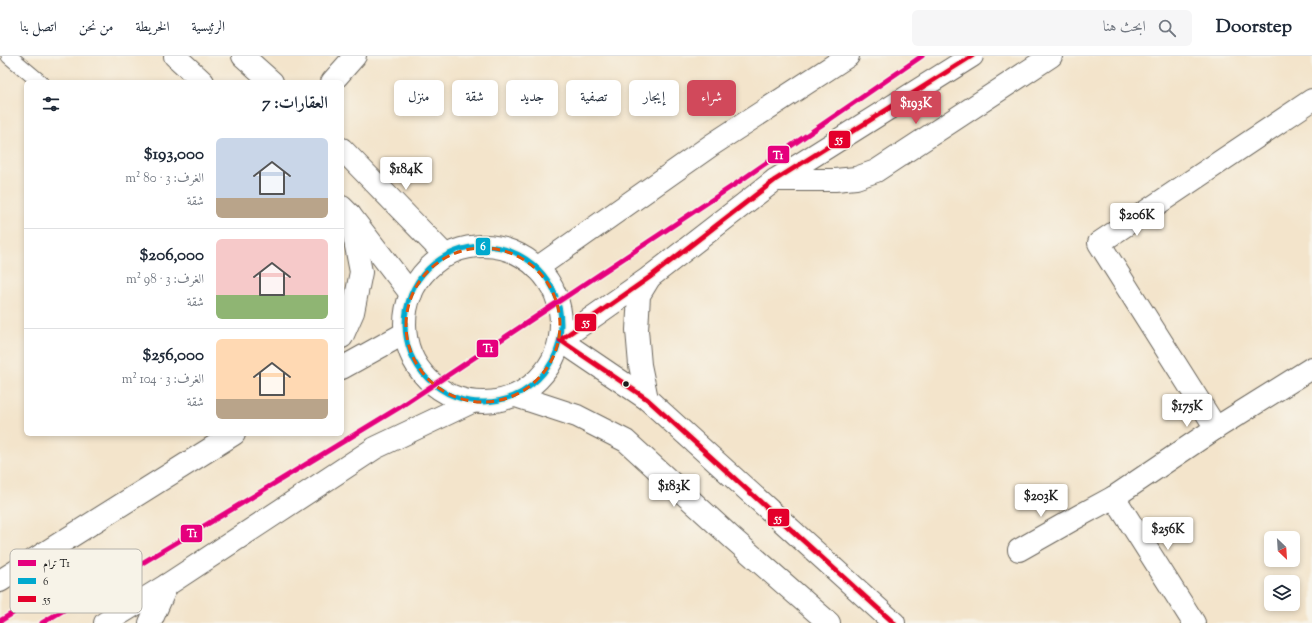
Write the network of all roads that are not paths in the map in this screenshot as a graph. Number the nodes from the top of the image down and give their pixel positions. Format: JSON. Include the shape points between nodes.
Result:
{"nodes":[{"id":1,"x":9,"y":56,"type":"edge"},
{"id":2,"x":175,"y":56,"type":"edge"},
{"id":3,"x":243,"y":56,"type":"edge"},
{"id":4,"x":355,"y":56,"type":"edge"},
{"id":5,"x":831,"y":56,"type":"edge"},
{"id":6,"x":848,"y":56,"type":"edge"},
{"id":7,"x":972,"y":56,"type":"edge"},
{"id":8,"x":1051,"y":56,"type":"edge"},
{"id":9,"x":818,"y":76,"type":"junction"},
{"id":10,"x":38,"y":80,"type":"edge"},
{"id":11,"x":201,"y":80,"type":"edge"},
{"id":12,"x":270,"y":80,"type":"edge"},
{"id":13,"x":334,"y":80,"type":"edge"},
{"id":14,"x":1312,"y":100,"type":"edge"},
{"id":15,"x":344,"y":151,"type":"edge"},
{"id":16,"x":775,"y":180,"type":"junction"},
{"id":17,"x":346,"y":211,"type":"edge"},
{"id":18,"x":446,"y":256,"type":"junction"},
{"id":19,"x":537,"y":268,"type":"junction"},
{"id":20,"x":650,"y":277,"type":"junction"},
{"id":21,"x":411,"y":294,"type":"junction"},
{"id":22,"x":344,"y":332,"type":"edge"},
{"id":23,"x":405,"y":333,"type":"junction"},
{"id":24,"x":560,"y":340,"type":"junction"},
{"id":25,"x":344,"y":367,"type":"edge"},
{"id":26,"x":1312,"y":368,"type":"edge"},
{"id":27,"x":516,"y":396,"type":"junction"},
{"id":28,"x":647,"y":399,"type":"junction"},
{"id":29,"x":472,"y":402,"type":"junction"},
{"id":30,"x":1216,"y":428,"type":"junction"},
{"id":31,"x":231,"y":436,"type":"edge"},
{"id":32,"x":1114,"y":498,"type":"junction"},
{"id":33,"x":51,"y":549,"type":"edge"},
{"id":34,"x":1019,"y":550,"type":"dead end"},
{"id":35,"x":10,"y":575,"type":"edge"},
{"id":36,"x":0,"y":581,"type":"edge"},
{"id":37,"x":167,"y":585,"type":"junction"},
{"id":38,"x":142,"y":600,"type":"edge"},
{"id":39,"x":121,"y":613,"type":"edge"},
{"id":40,"x":105,"y":623,"type":"edge"},
{"id":41,"x":150,"y":623,"type":"edge"},
{"id":42,"x":830,"y":623,"type":"edge"},
{"id":43,"x":894,"y":623,"type":"edge"},
{"id":44,"x":1194,"y":623,"type":"edge"}],
"edges":[{"from":1,"to":10,"type":"lane"},
{"from":2,"to":11,"type":"main road"},
{"from":3,"to":12,"type":"main road"},
{"from":4,"to":13,"type":"main road"},
{"from":5,"to":9,"type":"main road"},
{"from":6,"to":9,"type":"main road"},
{"from":7,"to":16,"type":"main road"},
{"from":8,"to":16,"type":"main road","via":[[876,171],[856,178],[835,180]]},
{"from":9,"to":19,"type":"main road","via":[[713,144]]},
{"from":14,"to":30,"type":"main road","via":[[1099,243]]},
{"from":15,"to":18,"type":"main road"},
{"from":16,"to":20,"type":"main road"},
{"from":17,"to":21,"type":"main road"},
{"from":17,"to":22,"type":"main road","via":[[361,272],[353,312]]},
{"from":18,"to":19,"type":"main road","via":[[464,249],[503,249],[521,256]]},
{"from":18,"to":21,"type":"main road","via":[[431,266]]},
{"from":19,"to":24,"type":"main road","via":[[555,294],[560,309]]},
{"from":20,"to":24,"type":"main road"},
{"from":20,"to":28,"type":"main road","via":[[639,295],[637,330],[640,365]]},
{"from":21,"to":23,"type":"main road","via":[[406,313]]},
{"from":23,"to":25,"type":"main road"},
{"from":23,"to":29,"type":"main road","via":[[410,353],[419,371],[434,386]]},
{"from":24,"to":27,"type":"main road","via":[[550,366]]},
{"from":24,"to":28,"type":"main road"},
{"from":26,"to":30,"type":"main road"},
{"from":27,"to":29,"type":"main road","via":[[495,402]]},
{"from":27,"to":42,"type":"main road","via":[[577,416],[626,441]]},
{"from":28,"to":43,"type":"main road"},
{"from":29,"to":37,"type":"main road","via":[[375,448]]},
{"from":30,"to":32,"type":"main road"},
{"from":31,"to":33,"type":"main road"},
{"from":32,"to":34,"type":"main road"},
{"from":32,"to":44,"type":"main road"},
{"from":35,"to":36,"type":"main road"},
{"from":37,"to":38,"type":"main road"},
{"from":37,"to":41,"type":"main road"},
{"from":39,"to":40,"type":"main road"}]}
